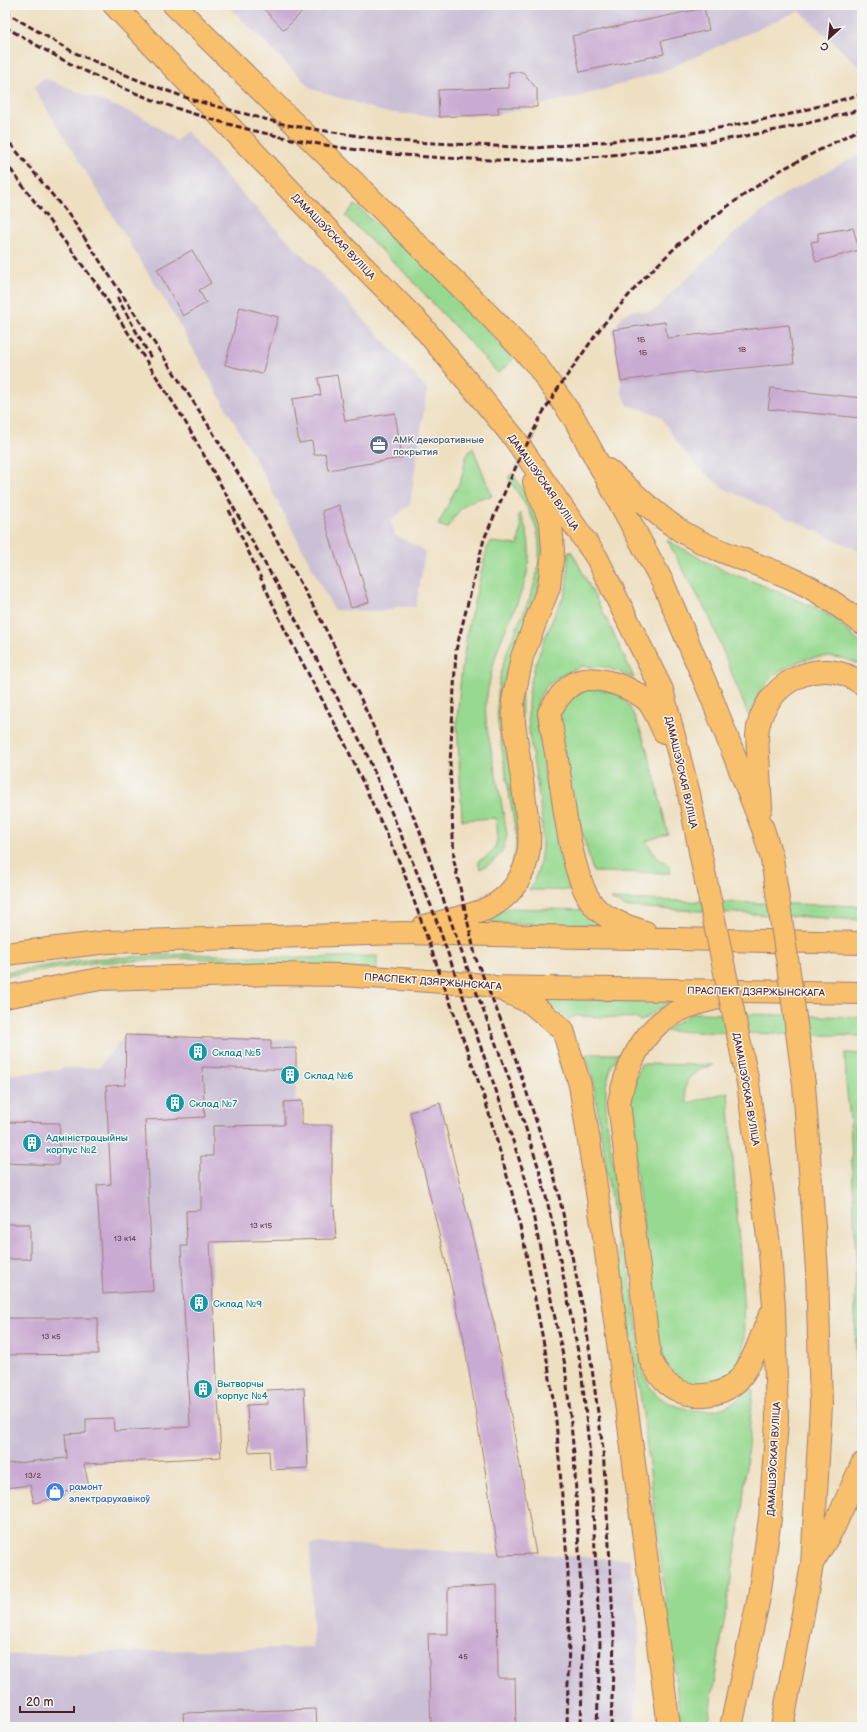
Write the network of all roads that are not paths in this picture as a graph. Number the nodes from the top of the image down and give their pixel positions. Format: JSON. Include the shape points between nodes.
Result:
{"nodes":[{"id":1,"x":114,"y":5,"type":"edge"},
{"id":2,"x":174,"y":5,"type":"edge"},
{"id":3,"x":515,"y":439,"type":"junction"},
{"id":4,"x":598,"y":460,"type":"junction"},
{"id":5,"x":862,"y":623,"type":"edge"},
{"id":6,"x":862,"y":684,"type":"edge"},
{"id":7,"x":689,"y":794,"type":"junction"},
{"id":8,"x":763,"y":829,"type":"junction"},
{"id":9,"x":402,"y":933,"type":"junction"},
{"id":10,"x":862,"y":934,"type":"edge"},
{"id":11,"x":678,"y":938,"type":"junction"},
{"id":12,"x":829,"y":943,"type":"junction"},
{"id":13,"x":862,"y":943,"type":"edge"},
{"id":14,"x":5,"y":954,"type":"edge"},
{"id":15,"x":494,"y":987,"type":"junction"},
{"id":16,"x":748,"y":990,"type":"junction"},
{"id":17,"x":862,"y":993,"type":"edge"},
{"id":18,"x":5,"y":997,"type":"edge"},
{"id":19,"x":774,"y":1307,"type":"junction"},
{"id":20,"x":862,"y":1464,"type":"edge"},
{"id":21,"x":812,"y":1565,"type":"junction"},
{"id":22,"x":669,"y":1727,"type":"edge"},
{"id":23,"x":731,"y":1727,"type":"edge"},
{"id":24,"x":782,"y":1727,"type":"edge"}],
"edges":[{"from":1,"to":3,"type":"main road","name":"ДАМАШЭЎСКАЯ ВУЛІЦА","via":[[421,325]]},
{"from":2,"to":4,"type":"main road","via":[[536,364],[575,420]]},
{"from":3,"to":7,"type":"main road","name":"ДАМАШЭЎСКАЯ ВУЛІЦА","via":[[597,558],[633,628],[662,690]]},
{"from":3,"to":9,"type":"main road","via":[[551,523],[553,538],[549,587],[522,657],[513,701],[529,830],[528,858],[515,887],[495,904],[483,910]]},
{"from":4,"to":5,"type":"main road","via":[[678,529],[717,549],[793,579],[838,605]]},
{"from":4,"to":8,"type":"main road","via":[[663,583]]},
{"from":6,"to":8,"type":"main road","via":[[837,671],[820,670],[802,674],[775,693],[758,724]]},
{"from":7,"to":11,"type":"main road","via":[[649,703],[632,690],[602,679],[587,678],[570,686],[558,697],[549,713],[550,720],[569,839],[578,871],[590,899],[598,910],[627,926],[648,933]]},
{"from":7,"to":19,"type":"main road","name":"ДАМАШЭЎСКАЯ ВУЛІЦА","bridge":true,"via":[[748,1083],[770,1253]]},
{"from":8,"to":21,"type":"main road","bridge":true,"via":[[772,859],[804,1084],[817,1271],[821,1405]]},
{"from":9,"to":11,"type":"main road"},
{"from":9,"to":14,"type":"main road","via":[[108,942]]},
{"from":10,"to":12,"type":"main road"},
{"from":11,"to":12,"type":"main road"},
{"from":12,"to":13,"type":"main road"},
{"from":15,"to":16,"type":"main road","name":"ПРАСПЕКТ ДЗЯРЖЫНСКАГА"},
{"from":15,"to":18,"type":"main road","name":"ПРАСПЕКТ ДЗЯРЖЫНСКАГА","via":[[342,975],[275,974],[100,979]]},
{"from":15,"to":22,"type":"main road","via":[[531,1003],[563,1030],[580,1085],[603,1230]]},
{"from":16,"to":17,"type":"main road","name":"ПРАСПЕКТ ДЗЯРЖЫНСКАГА"},
{"from":16,"to":19,"type":"main road","via":[[693,1005],[672,1014],[656,1028],[647,1036],[628,1070],[619,1103],[650,1360],[659,1376],[674,1389],[686,1394],[722,1392],[739,1380],[749,1366]]},
{"from":19,"to":23,"type":"main road","name":"ДАМАШЭЎСКАЯ ВУЛІЦА","via":[[777,1420],[770,1518],[759,1597]]},
{"from":20,"to":21,"type":"main road","via":[[834,1527]]},
{"from":21,"to":24,"type":"main road"}]}
